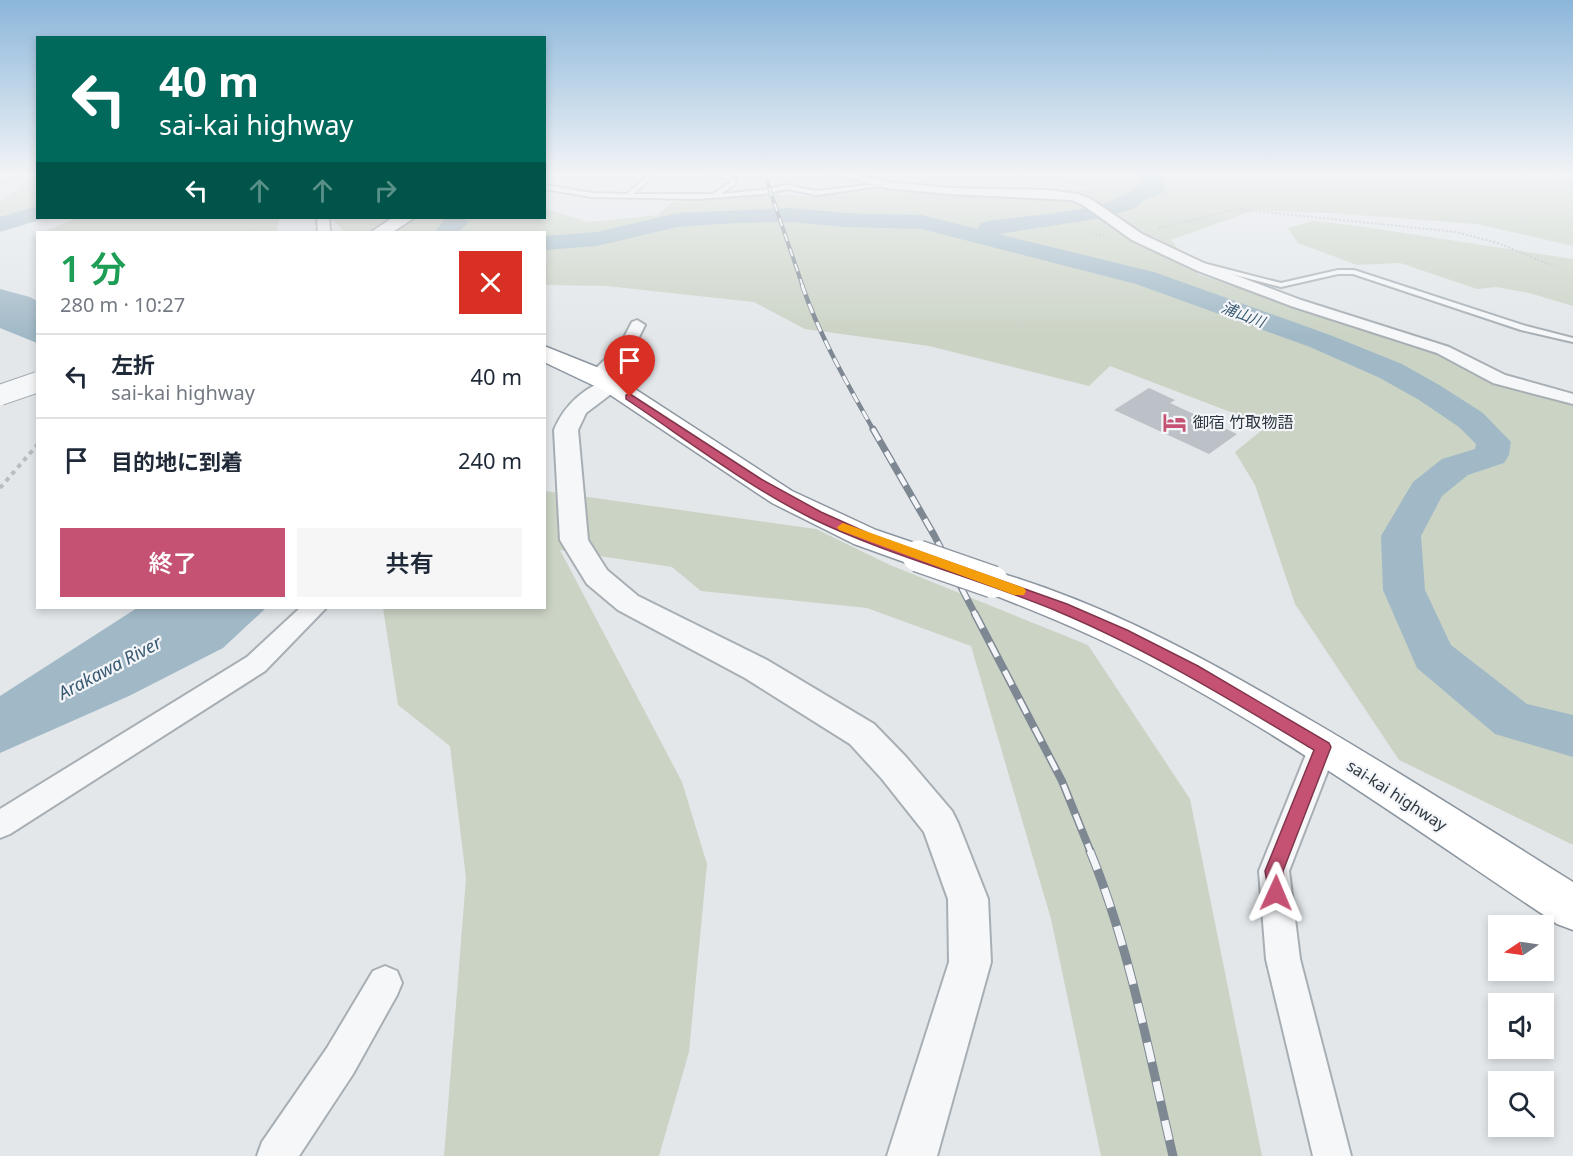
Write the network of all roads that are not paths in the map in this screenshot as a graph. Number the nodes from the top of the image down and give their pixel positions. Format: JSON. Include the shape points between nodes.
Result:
{"nodes":[{"id":1,"x":1121,"y":227,"type":"edge"},
{"id":2,"x":1186,"y":261,"type":"junction"},
{"id":3,"x":637,"y":324,"type":"dead end"},
{"id":4,"x":1573,"y":340,"type":"edge"},
{"id":5,"x":546,"y":354,"type":"edge"},
{"id":6,"x":605,"y":381,"type":"junction"},
{"id":7,"x":36,"y":383,"type":"edge"},
{"id":8,"x":0,"y":395,"type":"edge"},
{"id":9,"x":1573,"y":399,"type":"edge"},
{"id":10,"x":313,"y":609,"type":"edge"},
{"id":11,"x":1323,"y":747,"type":"junction"},
{"id":12,"x":0,"y":825,"type":"edge"},
{"id":13,"x":1573,"y":908,"type":"edge"},
{"id":14,"x":385,"y":983,"type":"dead end"},
{"id":15,"x":276,"y":1156,"type":"edge"},
{"id":16,"x":912,"y":1156,"type":"edge"},
{"id":17,"x":1332,"y":1156,"type":"edge"}],
"edges":[{"from":1,"to":2,"type":"street"},
{"from":2,"to":4,"type":"lane","via":[[1281,285],[1354,272],[1524,328]]},
{"from":2,"to":9,"type":"street","via":[[1296,303],[1443,350],[1499,379]]},
{"from":3,"to":6,"type":"street","via":[[633,339]]},
{"from":5,"to":6,"type":"main road","name":"sai-kai highway"},
{"from":6,"to":11,"type":"main road","name":"sai-kai highway","bridge":true,"via":[[782,497],[865,537],[1062,608],[1122,634]]},
{"from":6,"to":16,"type":"street","via":[[577,407],[566,430],[574,540],[597,577],[628,603],[756,669],[862,734],[939,823],[968,899],[970,963]]},
{"from":7,"to":8,"type":"street","bridge":true},
{"from":10,"to":12,"type":"street","via":[[256,664]]},
{"from":11,"to":13,"type":"main road","name":"sai-kai highway"},
{"from":11,"to":17,"type":"street","via":[[1274,871],[1283,959]]},
{"from":14,"to":15,"type":"street","via":[[340,1061]]}]}
